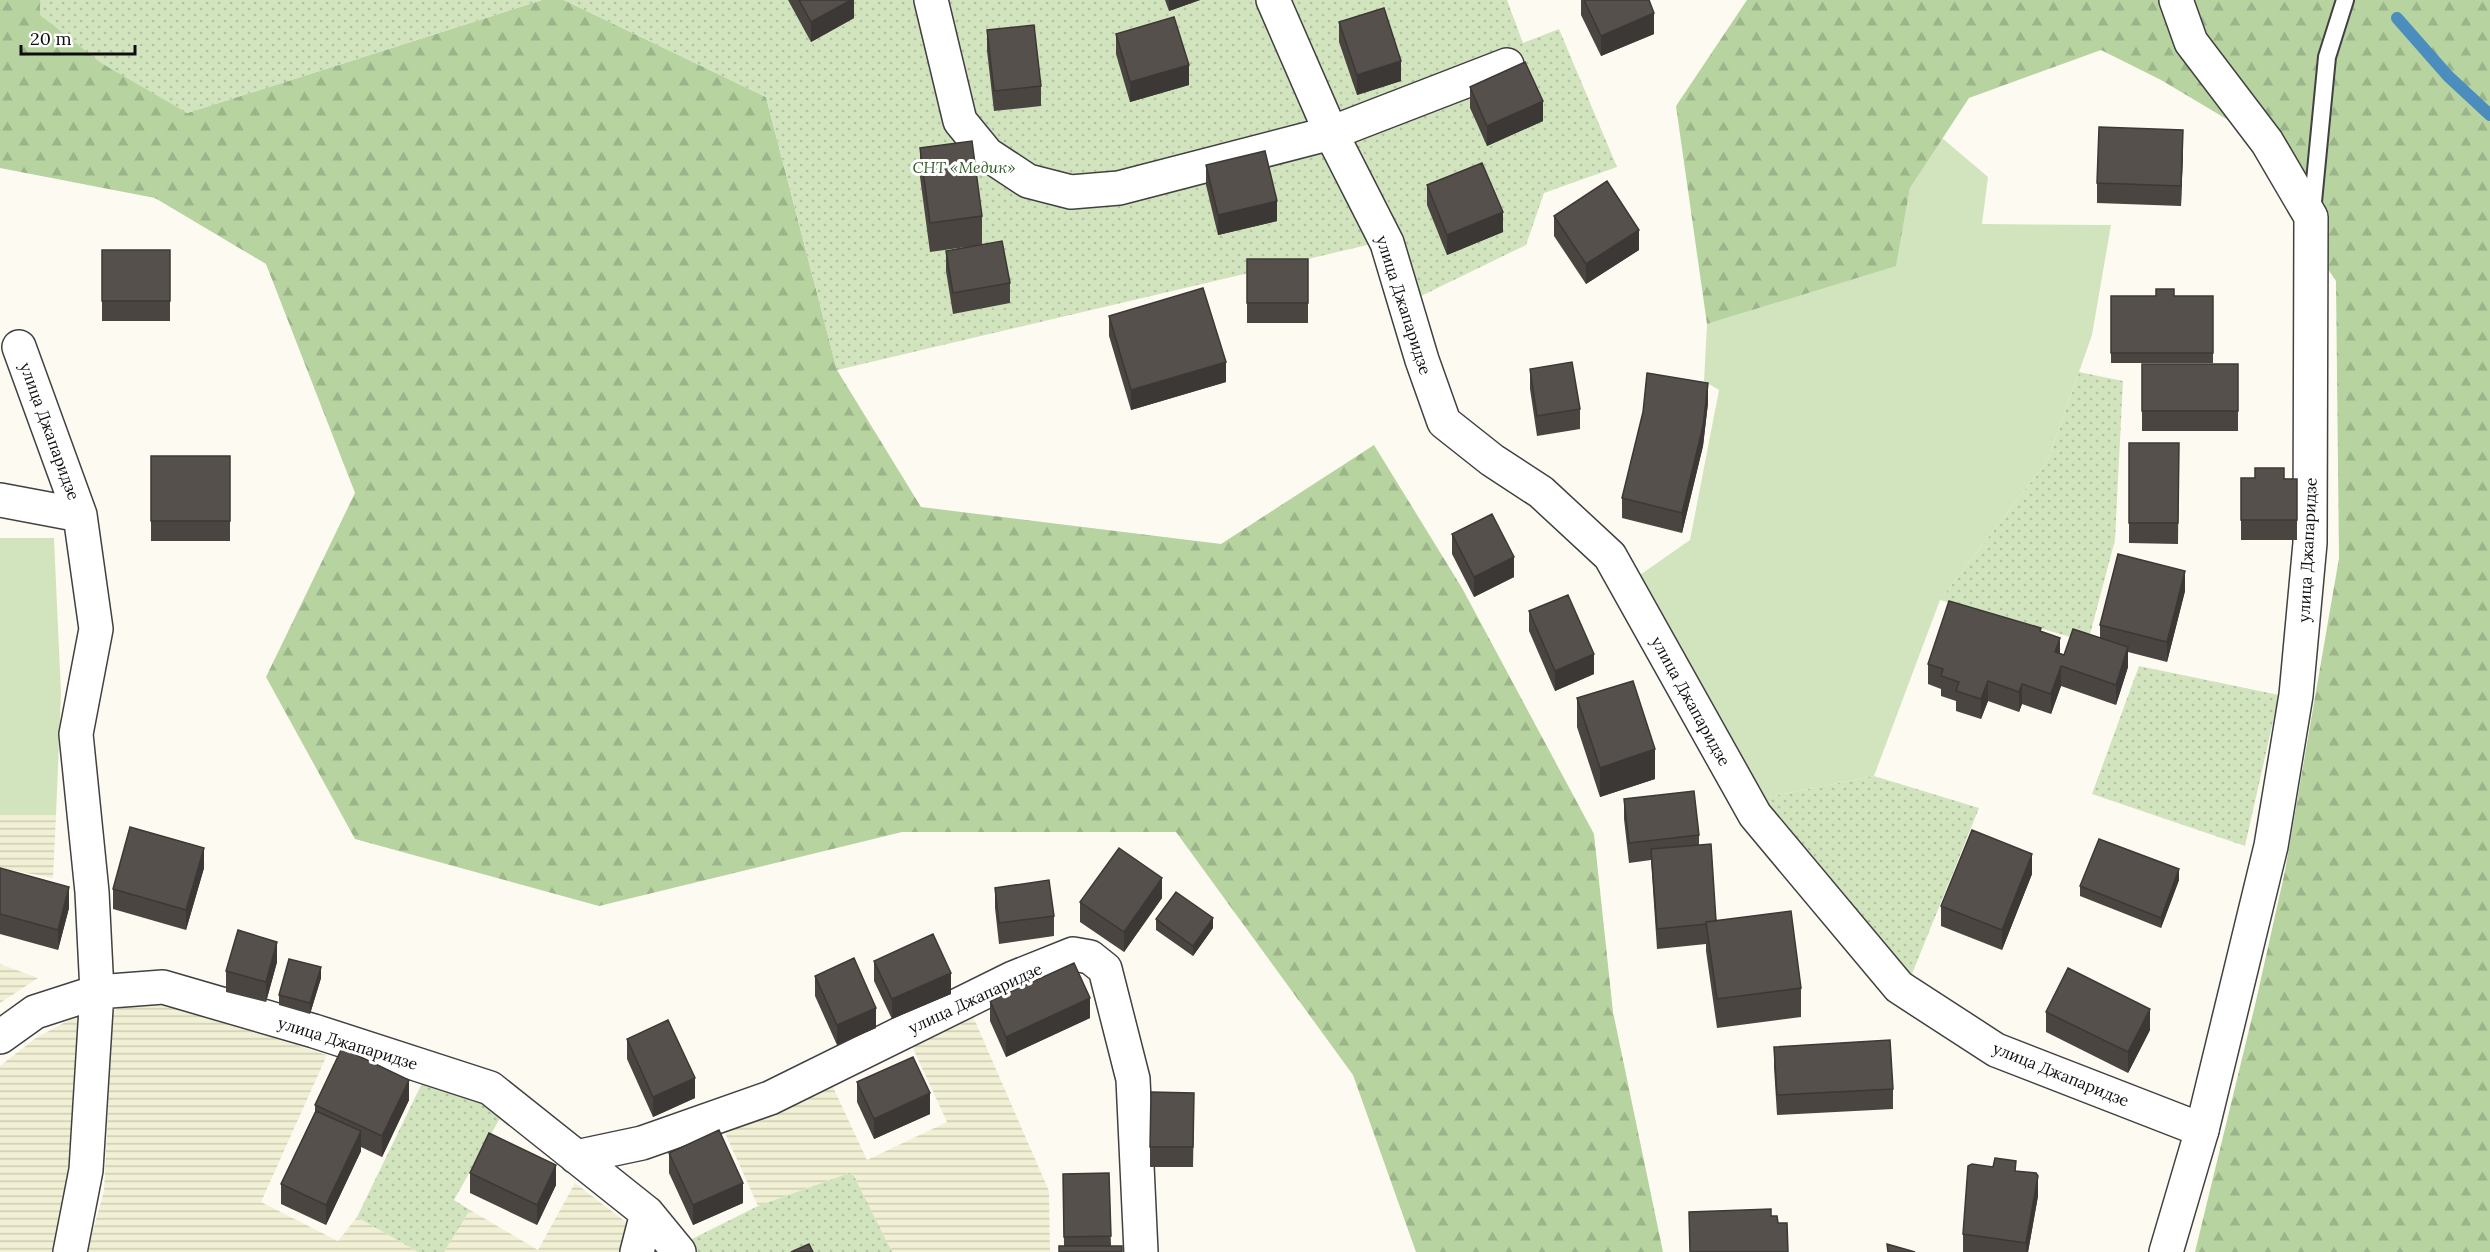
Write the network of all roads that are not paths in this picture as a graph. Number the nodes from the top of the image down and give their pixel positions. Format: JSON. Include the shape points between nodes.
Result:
{"nodes":[{"id":1,"x":931,"y":0,"type":"edge"},
{"id":2,"x":1273,"y":0,"type":"edge"},
{"id":3,"x":2176,"y":0,"type":"edge"},
{"id":4,"x":2345,"y":0,"type":"edge"},
{"id":5,"x":1508,"y":64,"type":"dead end"},
{"id":6,"x":1331,"y":133,"type":"junction"},
{"id":7,"x":2311,"y":217,"type":"junction"},
{"id":8,"x":20,"y":347,"type":"dead end"},
{"id":9,"x":0,"y":500,"type":"edge"},
{"id":10,"x":80,"y":515,"type":"junction"},
{"id":11,"x":98,"y":992,"type":"junction"},
{"id":12,"x":0,"y":1037,"type":"edge"},
{"id":13,"x":2202,"y":1130,"type":"junction"},
{"id":14,"x":576,"y":1156,"type":"junction"},
{"id":15,"x":647,"y":1213,"type":"junction"},
{"id":16,"x":70,"y":1252,"type":"edge"},
{"id":17,"x":637,"y":1252,"type":"edge"},
{"id":18,"x":679,"y":1252,"type":"edge"},
{"id":19,"x":1141,"y":1252,"type":"edge"},
{"id":20,"x":2166,"y":1252,"type":"edge"}],
"edges":[{"from":1,"to":6,"type":"street","via":[[960,121],[987,154],[1028,182],[1071,192],[1119,188]]},
{"from":2,"to":6,"type":"street","name":"улица Джапаридзе"},
{"from":3,"to":7,"type":"street","via":[[2191,42],[2267,142]]},
{"from":4,"to":7,"type":"lane","via":[[2327,57]]},
{"from":5,"to":6,"type":"street"},
{"from":6,"to":13,"type":"street","name":"улица Джапаридзе","via":[[1387,243],[1444,422],[1541,492],[1610,556],[1755,815],[1899,987],[1996,1050]]},
{"from":7,"to":13,"type":"street","name":"улица Джапаридзе","via":[[2310,543],[2296,695],[2271,846]]},
{"from":8,"to":10,"type":"street","name":"улица Джапаридзе"},
{"from":9,"to":10,"type":"street","name":"улица Джапаридзе"},
{"from":10,"to":11,"type":"street","name":"улица Джапаридзе","via":[[96,629],[76,734]]},
{"from":11,"to":12,"type":"street","name":"улица Джапаридзе","via":[[35,1012]]},
{"from":11,"to":14,"type":"street","name":"улица Джапаридзе","via":[[163,987],[490,1088]]},
{"from":11,"to":16,"type":"street","name":"улица Джапаридзе","via":[[86,1170]]},
{"from":13,"to":20,"type":"street","name":"улица Джапаридзе"},
{"from":14,"to":15,"type":"street","name":"улица Джапаридзе"},
{"from":14,"to":19,"type":"street","name":"улица Джапаридзе","via":[[642,1143],[770,1098],[1013,978],[1073,954],[1090,957],[1105,969],[1133,1079]]},
{"from":15,"to":17,"type":"street"},
{"from":15,"to":18,"type":"street","name":"улица Джапаридзе"}]}
